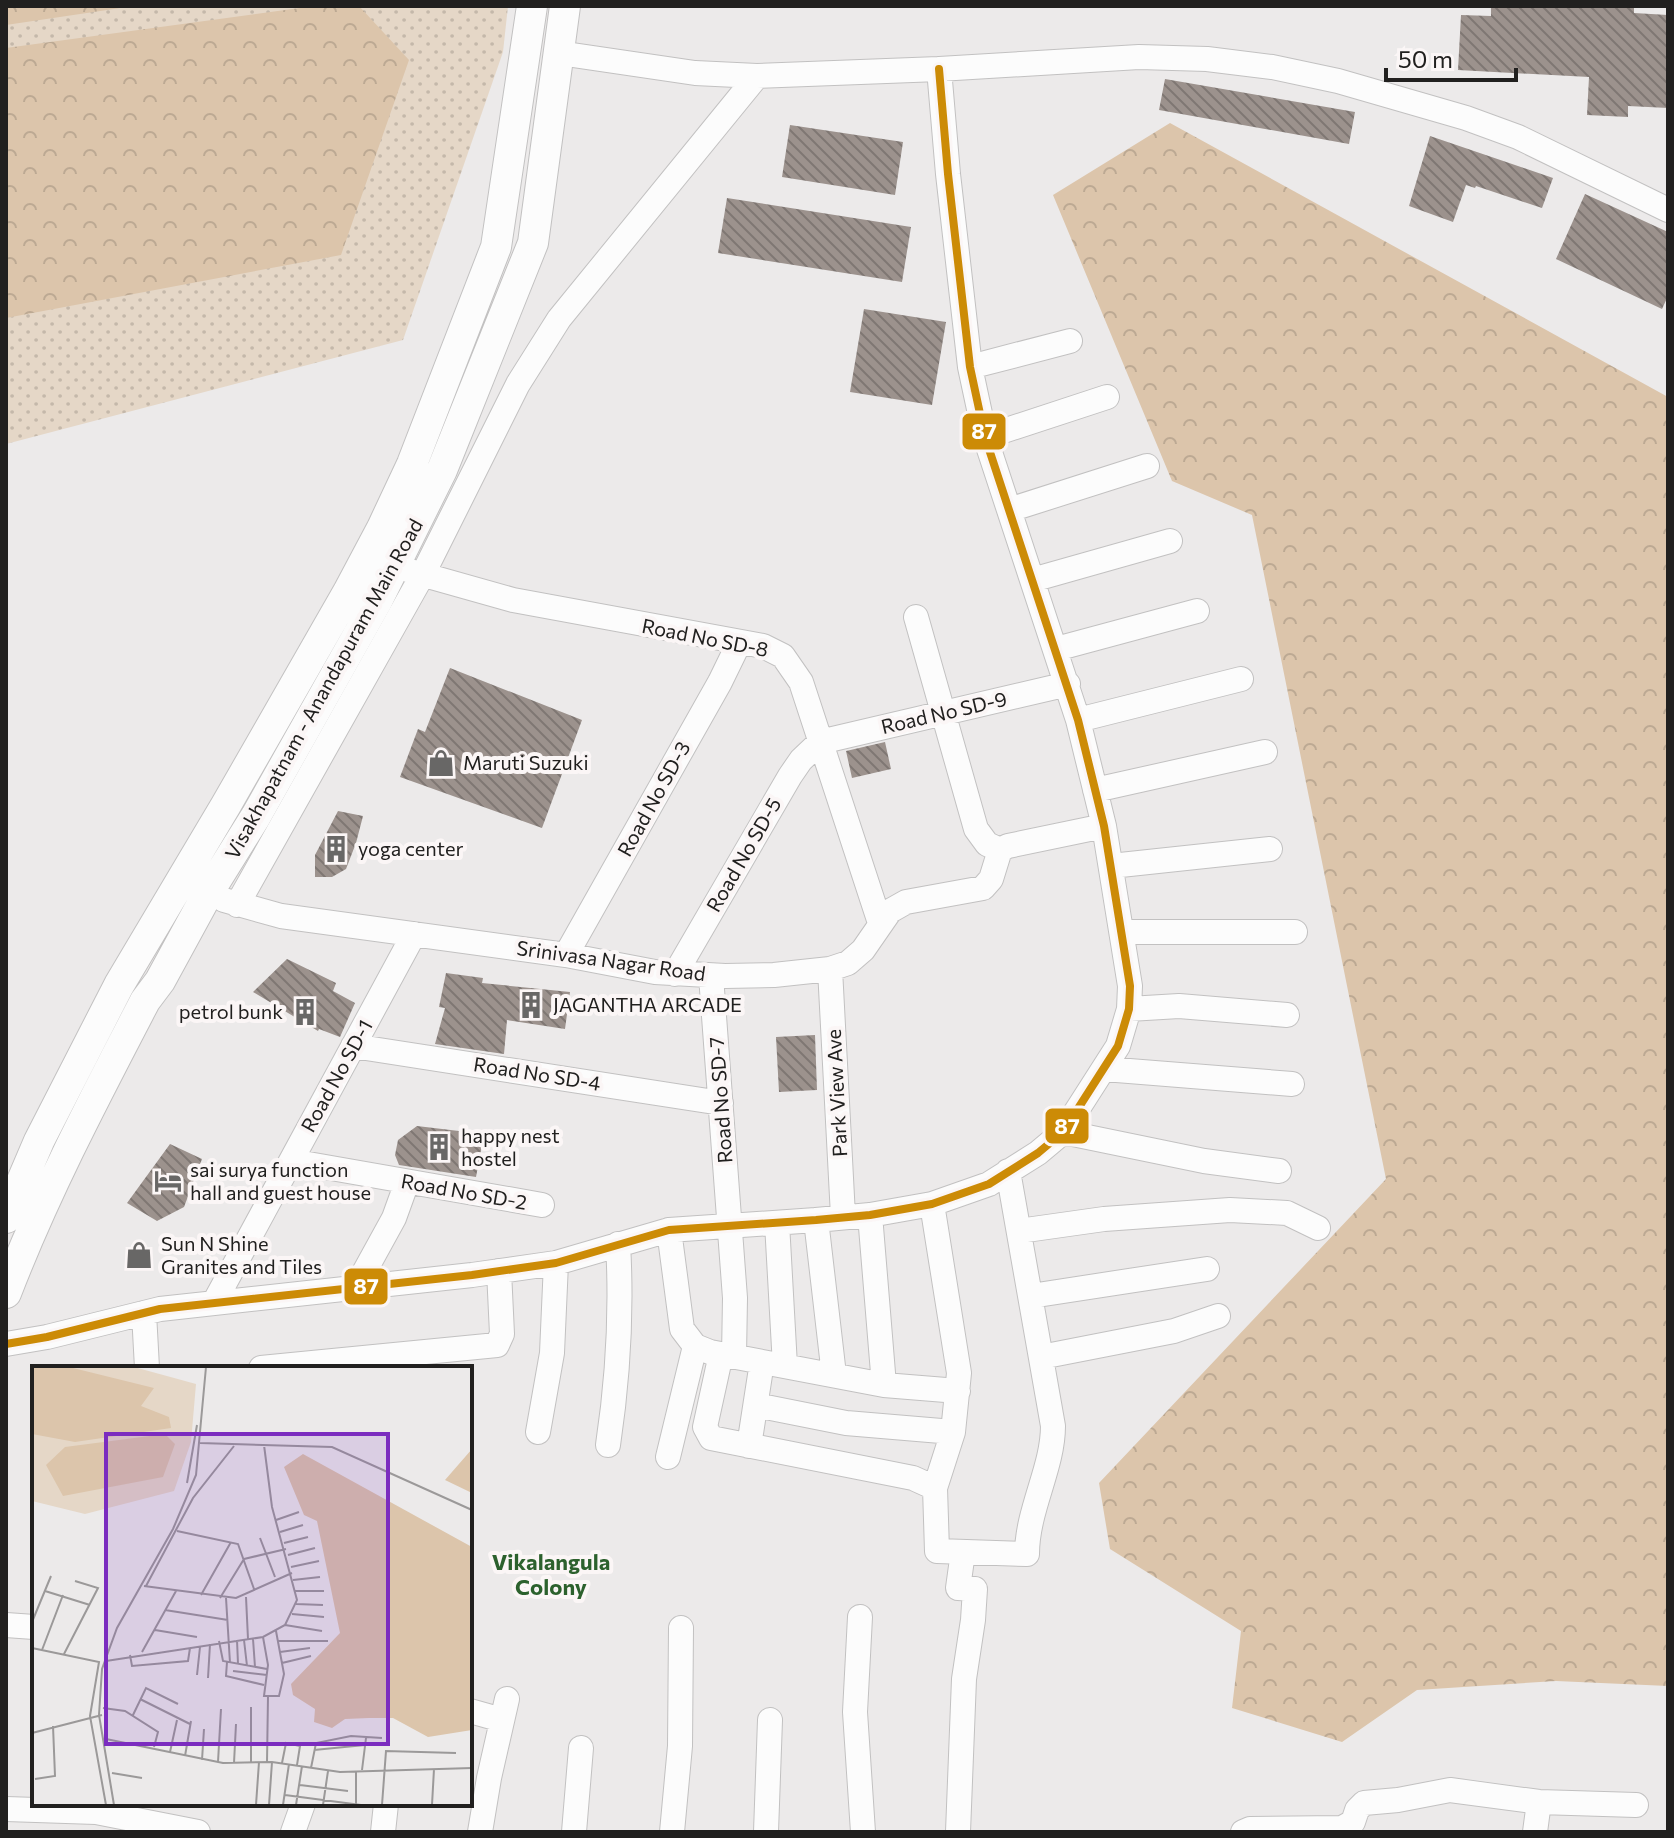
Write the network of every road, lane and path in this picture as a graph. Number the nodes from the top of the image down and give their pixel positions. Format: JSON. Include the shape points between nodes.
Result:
{"nodes":[{"id":1,"x":532,"y":6,"type":"edge"},
{"id":2,"x":565,"y":6,"type":"edge"},
{"id":3,"x":559,"y":53,"type":"junction"},
{"id":4,"x":939,"y":69,"type":"junction"},
{"id":5,"x":757,"y":76,"type":"junction"},
{"id":6,"x":1668,"y":210,"type":"edge"},
{"id":7,"x":1070,"y":341,"type":"dead end"},
{"id":8,"x":970,"y":367,"type":"junction"},
{"id":9,"x":1107,"y":397,"type":"dead end"},
{"id":10,"x":985,"y":437,"type":"junction"},
{"id":11,"x":1147,"y":466,"type":"dead end"},
{"id":12,"x":1009,"y":510,"type":"junction"},
{"id":13,"x":1170,"y":541,"type":"dead end"},
{"id":14,"x":409,"y":570,"type":"junction"},
{"id":15,"x":1032,"y":580,"type":"junction"},
{"id":16,"x":1197,"y":611,"type":"dead end"},
{"id":17,"x":916,"y":617,"type":"dead end"},
{"id":18,"x":739,"y":643,"type":"junction"},
{"id":19,"x":1056,"y":649,"type":"junction"},
{"id":20,"x":1241,"y":679,"type":"dead end"},
{"id":21,"x":1068,"y":684,"type":"junction"},
{"id":22,"x":944,"y":713,"type":"junction"},
{"id":23,"x":1078,"y":720,"type":"junction"},
{"id":24,"x":820,"y":742,"type":"junction"},
{"id":25,"x":1265,"y":752,"type":"dead end"},
{"id":26,"x":1095,"y":790,"type":"junction"},
{"id":27,"x":1104,"y":826,"type":"junction"},
{"id":28,"x":1270,"y":849,"type":"dead end"},
{"id":29,"x":1000,"y":850,"type":"junction"},
{"id":30,"x":1111,"y":866,"type":"junction"},
{"id":31,"x":208,"y":893,"type":"junction"},
{"id":32,"x":237,"y":905,"type":"junction"},
{"id":33,"x":880,"y":923,"type":"junction"},
{"id":34,"x":1123,"y":932,"type":"junction"},
{"id":35,"x":1295,"y":932,"type":"dead end"},
{"id":36,"x":414,"y":934,"type":"junction"},
{"id":37,"x":566,"y":955,"type":"junction"},
{"id":38,"x":830,"y":969,"type":"junction"},
{"id":39,"x":675,"y":974,"type":"junction"},
{"id":40,"x":711,"y":976,"type":"junction"},
{"id":41,"x":1129,"y":1009,"type":"junction"},
{"id":42,"x":1287,"y":1015,"type":"dead end"},
{"id":43,"x":353,"y":1046,"type":"junction"},
{"id":44,"x":1104,"y":1069,"type":"junction"},
{"id":45,"x":1292,"y":1084,"type":"dead end"},
{"id":46,"x":721,"y":1103,"type":"junction"},
{"id":47,"x":1063,"y":1132,"type":"junction"},
{"id":48,"x":291,"y":1161,"type":"junction"},
{"id":49,"x":1008,"y":1171,"type":"junction"},
{"id":50,"x":1279,"y":1171,"type":"dead end"},
{"id":51,"x":407,"y":1182,"type":"junction"},
{"id":52,"x":932,"y":1204,"type":"junction"},
{"id":53,"x":542,"y":1205,"type":"dead end"},
{"id":54,"x":870,"y":1215,"type":"junction"},
{"id":55,"x":843,"y":1216,"type":"junction"},
{"id":56,"x":6,"y":1218,"type":"edge"},
{"id":57,"x":816,"y":1220,"type":"junction"},
{"id":58,"x":777,"y":1223,"type":"junction"},
{"id":59,"x":731,"y":1224,"type":"junction"},
{"id":60,"x":1318,"y":1228,"type":"dead end"},
{"id":61,"x":669,"y":1230,"type":"junction"},
{"id":62,"x":1019,"y":1231,"type":"junction"},
{"id":63,"x":618,"y":1244,"type":"junction"},
{"id":64,"x":556,"y":1263,"type":"junction"},
{"id":65,"x":1207,"y":1269,"type":"dead end"},
{"id":66,"x":499,"y":1271,"type":"junction"},
{"id":67,"x":355,"y":1289,"type":"junction"},
{"id":68,"x":6,"y":1293,"type":"edge"},
{"id":69,"x":1031,"y":1296,"type":"junction"},
{"id":70,"x":215,"y":1301,"type":"junction"},
{"id":71,"x":144,"y":1313,"type":"junction"},
{"id":72,"x":1218,"y":1316,"type":"dead end"},
{"id":73,"x":6,"y":1344,"type":"edge"},
{"id":74,"x":695,"y":1346,"type":"junction"},
{"id":75,"x":728,"y":1355,"type":"junction"},
{"id":76,"x":1041,"y":1357,"type":"junction"},
{"id":77,"x":774,"y":1364,"type":"junction"},
{"id":78,"x":147,"y":1366,"type":"edge"},
{"id":79,"x":282,"y":1366,"type":"edge"},
{"id":80,"x":834,"y":1375,"type":"junction"},
{"id":81,"x":884,"y":1385,"type":"junction"},
{"id":82,"x":958,"y":1391,"type":"junction"},
{"id":83,"x":756,"y":1405,"type":"junction"},
{"id":84,"x":538,"y":1432,"type":"dead end"},
{"id":85,"x":953,"y":1432,"type":"junction"},
{"id":86,"x":608,"y":1445,"type":"dead end"},
{"id":87,"x":749,"y":1446,"type":"junction"},
{"id":88,"x":668,"y":1457,"type":"dead end"},
{"id":89,"x":935,"y":1488,"type":"junction"},
{"id":90,"x":963,"y":1552,"type":"junction"},
{"id":91,"x":860,"y":1617,"type":"dead end"},
{"id":92,"x":6,"y":1625,"type":"edge"},
{"id":93,"x":32,"y":1627,"type":"edge"},
{"id":94,"x":681,"y":1628,"type":"dead end"},
{"id":95,"x":472,"y":1711,"type":"edge"},
{"id":96,"x":770,"y":1720,"type":"dead end"},
{"id":97,"x":581,"y":1748,"type":"dead end"},
{"id":98,"x":1539,"y":1802,"type":"junction"},
{"id":99,"x":1636,"y":1805,"type":"dead end"},
{"id":100,"x":302,"y":1806,"type":"edge"},
{"id":101,"x":386,"y":1806,"type":"edge"},
{"id":102,"x":6,"y":1809,"type":"edge"},
{"id":103,"x":198,"y":1832,"type":"edge"},
{"id":104,"x":293,"y":1832,"type":"edge"},
{"id":105,"x":383,"y":1832,"type":"edge"},
{"id":106,"x":480,"y":1832,"type":"edge"},
{"id":107,"x":574,"y":1832,"type":"edge"},
{"id":108,"x":672,"y":1832,"type":"edge"},
{"id":109,"x":766,"y":1832,"type":"edge"},
{"id":110,"x":863,"y":1832,"type":"edge"},
{"id":111,"x":958,"y":1832,"type":"edge"},
{"id":112,"x":1243,"y":1832,"type":"edge"},
{"id":113,"x":1535,"y":1832,"type":"edge"}],
"edges":[{"from":1,"to":56,"type":"main road","name":"Visakhapatnam - Anandapuram Main Road","via":[[496,247],[412,464],[348,592],[119,985]]},
{"from":2,"to":3,"type":"main road","name":"Visakhapatnam - Anandapuram Main Road"},
{"from":3,"to":5,"type":"street","via":[[695,73]]},
{"from":3,"to":14,"type":"main road","name":"Visakhapatnam - Anandapuram Main Road","via":[[533,243],[442,470]]},
{"from":4,"to":5,"type":"street"},
{"from":4,"to":6,"type":"street","via":[[1139,57],[1272,67],[1466,118],[1518,137]]},
{"from":4,"to":8,"type":"street"},
{"from":5,"to":14,"type":"street","via":[[559,319]]},
{"from":7,"to":8,"type":"street"},
{"from":8,"to":10,"type":"street"},
{"from":9,"to":10,"type":"street"},
{"from":10,"to":12,"type":"street"},
{"from":11,"to":12,"type":"street"},
{"from":12,"to":15,"type":"street"},
{"from":13,"to":15,"type":"street"},
{"from":14,"to":18,"type":"street","name":"Road No SD-8","via":[[513,600]]},
{"from":14,"to":31,"type":"main road","name":"Visakhapatnam - Anandapuram Main Road"},
{"from":14,"to":32,"type":"street"},
{"from":15,"to":19,"type":"street"},
{"from":16,"to":19,"type":"street"},
{"from":17,"to":22,"type":"street"},
{"from":18,"to":24,"type":"street","name":"Road No SD-8","via":[[773,650],[792,667]]},
{"from":18,"to":37,"type":"street","name":"Road No SD-3"},
{"from":19,"to":21,"type":"street"},
{"from":20,"to":23,"type":"street"},
{"from":21,"to":22,"type":"street","name":"Road No SD-9"},
{"from":21,"to":23,"type":"street"},
{"from":22,"to":24,"type":"street","name":"Road No SD-9"},
{"from":22,"to":29,"type":"street","via":[[976,829],[987,844]]},
{"from":23,"to":26,"type":"street"},
{"from":24,"to":33,"type":"street","name":"Road No SD-8"},
{"from":24,"to":39,"type":"street","name":"Road No SD-5","via":[[790,776]]},
{"from":25,"to":26,"type":"street"},
{"from":26,"to":27,"type":"street"},
{"from":27,"to":29,"type":"street"},
{"from":27,"to":30,"type":"street"},
{"from":28,"to":30,"type":"street"},
{"from":29,"to":33,"type":"street","name":"Srinivasa Nagar Road","via":[[983,888],[906,902]]},
{"from":30,"to":34,"type":"street"},
{"from":31,"to":32,"type":"street","name":"Srinivasa Nagar Road"},
{"from":31,"to":68,"type":"main road","name":"Visakhapatnam - Anandapuram Main Road","via":[[66,1151]]},
{"from":32,"to":36,"type":"street","name":"Srinivasa Nagar Road"},
{"from":33,"to":38,"type":"street","name":"Srinivasa Nagar Road","via":[[863,950]]},
{"from":34,"to":35,"type":"street"},
{"from":34,"to":41,"type":"street"},
{"from":36,"to":37,"type":"street","name":"Srinivasa Nagar Road"},
{"from":36,"to":43,"type":"street","name":"Road No SD-1"},
{"from":37,"to":39,"type":"street","name":"Srinivasa Nagar Road"},
{"from":38,"to":40,"type":"street","name":"Srinivasa Nagar Road"},
{"from":38,"to":55,"type":"street","name":"Park View Ave"},
{"from":39,"to":40,"type":"street","name":"Srinivasa Nagar Road"},
{"from":40,"to":46,"type":"street","name":"Road No SD-7"},
{"from":41,"to":42,"type":"street","via":[[1179,1006]]},
{"from":41,"to":44,"type":"street","via":[[1118,1046]]},
{"from":43,"to":46,"type":"street","name":"Road No SD-4"},
{"from":43,"to":48,"type":"street","name":"Road No SD-1"},
{"from":44,"to":45,"type":"street"},
{"from":44,"to":47,"type":"street"},
{"from":46,"to":59,"type":"street","name":"Road No SD-7"},
{"from":47,"to":49,"type":"street"},
{"from":47,"to":50,"type":"street"},
{"from":48,"to":51,"type":"street","name":"Road No SD-2"},
{"from":48,"to":70,"type":"street","name":"Road No SD-1"},
{"from":49,"to":52,"type":"street","via":[[989,1184]]},
{"from":49,"to":62,"type":"street"},
{"from":51,"to":53,"type":"street","name":"Road No SD-2"},
{"from":51,"to":67,"type":"street","via":[[394,1218]]},
{"from":52,"to":54,"type":"street"},
{"from":52,"to":82,"type":"street"},
{"from":54,"to":55,"type":"street"},
{"from":54,"to":81,"type":"street"},
{"from":55,"to":57,"type":"street"},
{"from":57,"to":58,"type":"street"},
{"from":57,"to":80,"type":"street"},
{"from":58,"to":59,"type":"street"},
{"from":58,"to":77,"type":"street"},
{"from":59,"to":61,"type":"street"},
{"from":59,"to":75,"type":"street","name":"Road No SD-7","via":[[735,1298]]},
{"from":60,"to":62,"type":"street","via":[[1287,1213],[1230,1210]]},
{"from":61,"to":63,"type":"street"},
{"from":61,"to":74,"type":"street","via":[[682,1329]]},
{"from":62,"to":69,"type":"street"},
{"from":63,"to":64,"type":"street"},
{"from":63,"to":86,"type":"street","via":[[619,1333]]},
{"from":64,"to":66,"type":"street"},
{"from":64,"to":84,"type":"street","via":[[552,1353]]},
{"from":65,"to":69,"type":"street"},
{"from":66,"to":67,"type":"street"},
{"from":66,"to":79,"type":"street","via":[[502,1334],[497,1345]]},
{"from":67,"to":70,"type":"street"},
{"from":69,"to":76,"type":"street"},
{"from":70,"to":71,"type":"street"},
{"from":71,"to":73,"type":"street"},
{"from":71,"to":78,"type":"street"},
{"from":72,"to":76,"type":"street","via":[[1174,1331]]},
{"from":74,"to":75,"type":"street"},
{"from":74,"to":88,"type":"street"},
{"from":75,"to":77,"type":"street"},
{"from":75,"to":87,"type":"street","name":"Road No SD-7","via":[[705,1427],[718,1440]]},
{"from":76,"to":90,"type":"street","via":[[1053,1434],[1028,1530],[1027,1554]]},
{"from":77,"to":80,"type":"street"},
{"from":77,"to":83,"type":"street"},
{"from":80,"to":81,"type":"street"},
{"from":81,"to":82,"type":"street"},
{"from":82,"to":85,"type":"street"},
{"from":83,"to":85,"type":"street","via":[[846,1423]]},
{"from":83,"to":87,"type":"street"},
{"from":85,"to":89,"type":"street"},
{"from":87,"to":89,"type":"street","via":[[913,1478]]},
{"from":89,"to":90,"type":"street","via":[[937,1551]]},
{"from":90,"to":111,"type":"street","via":[[958,1588],[975,1589],[964,1679]]},
{"from":91,"to":110,"type":"street","via":[[855,1712]]},
{"from":92,"to":93,"type":"street"},
{"from":94,"to":108,"type":"street","via":[[680,1746]]},
{"from":95,"to":106,"type":"street","via":[[505,1710]]},
{"from":96,"to":109,"type":"street"},
{"from":97,"to":107,"type":"street"},
{"from":98,"to":99,"type":"street"},
{"from":98,"to":112,"type":"street","via":[[1442,1791],[1364,1803],[1353,1822],[1342,1828]]},
{"from":98,"to":113,"type":"street"},
{"from":100,"to":104,"type":"street"},
{"from":101,"to":105,"type":"street"},
{"from":102,"to":103,"type":"street","via":[[96,1812]]}]}
